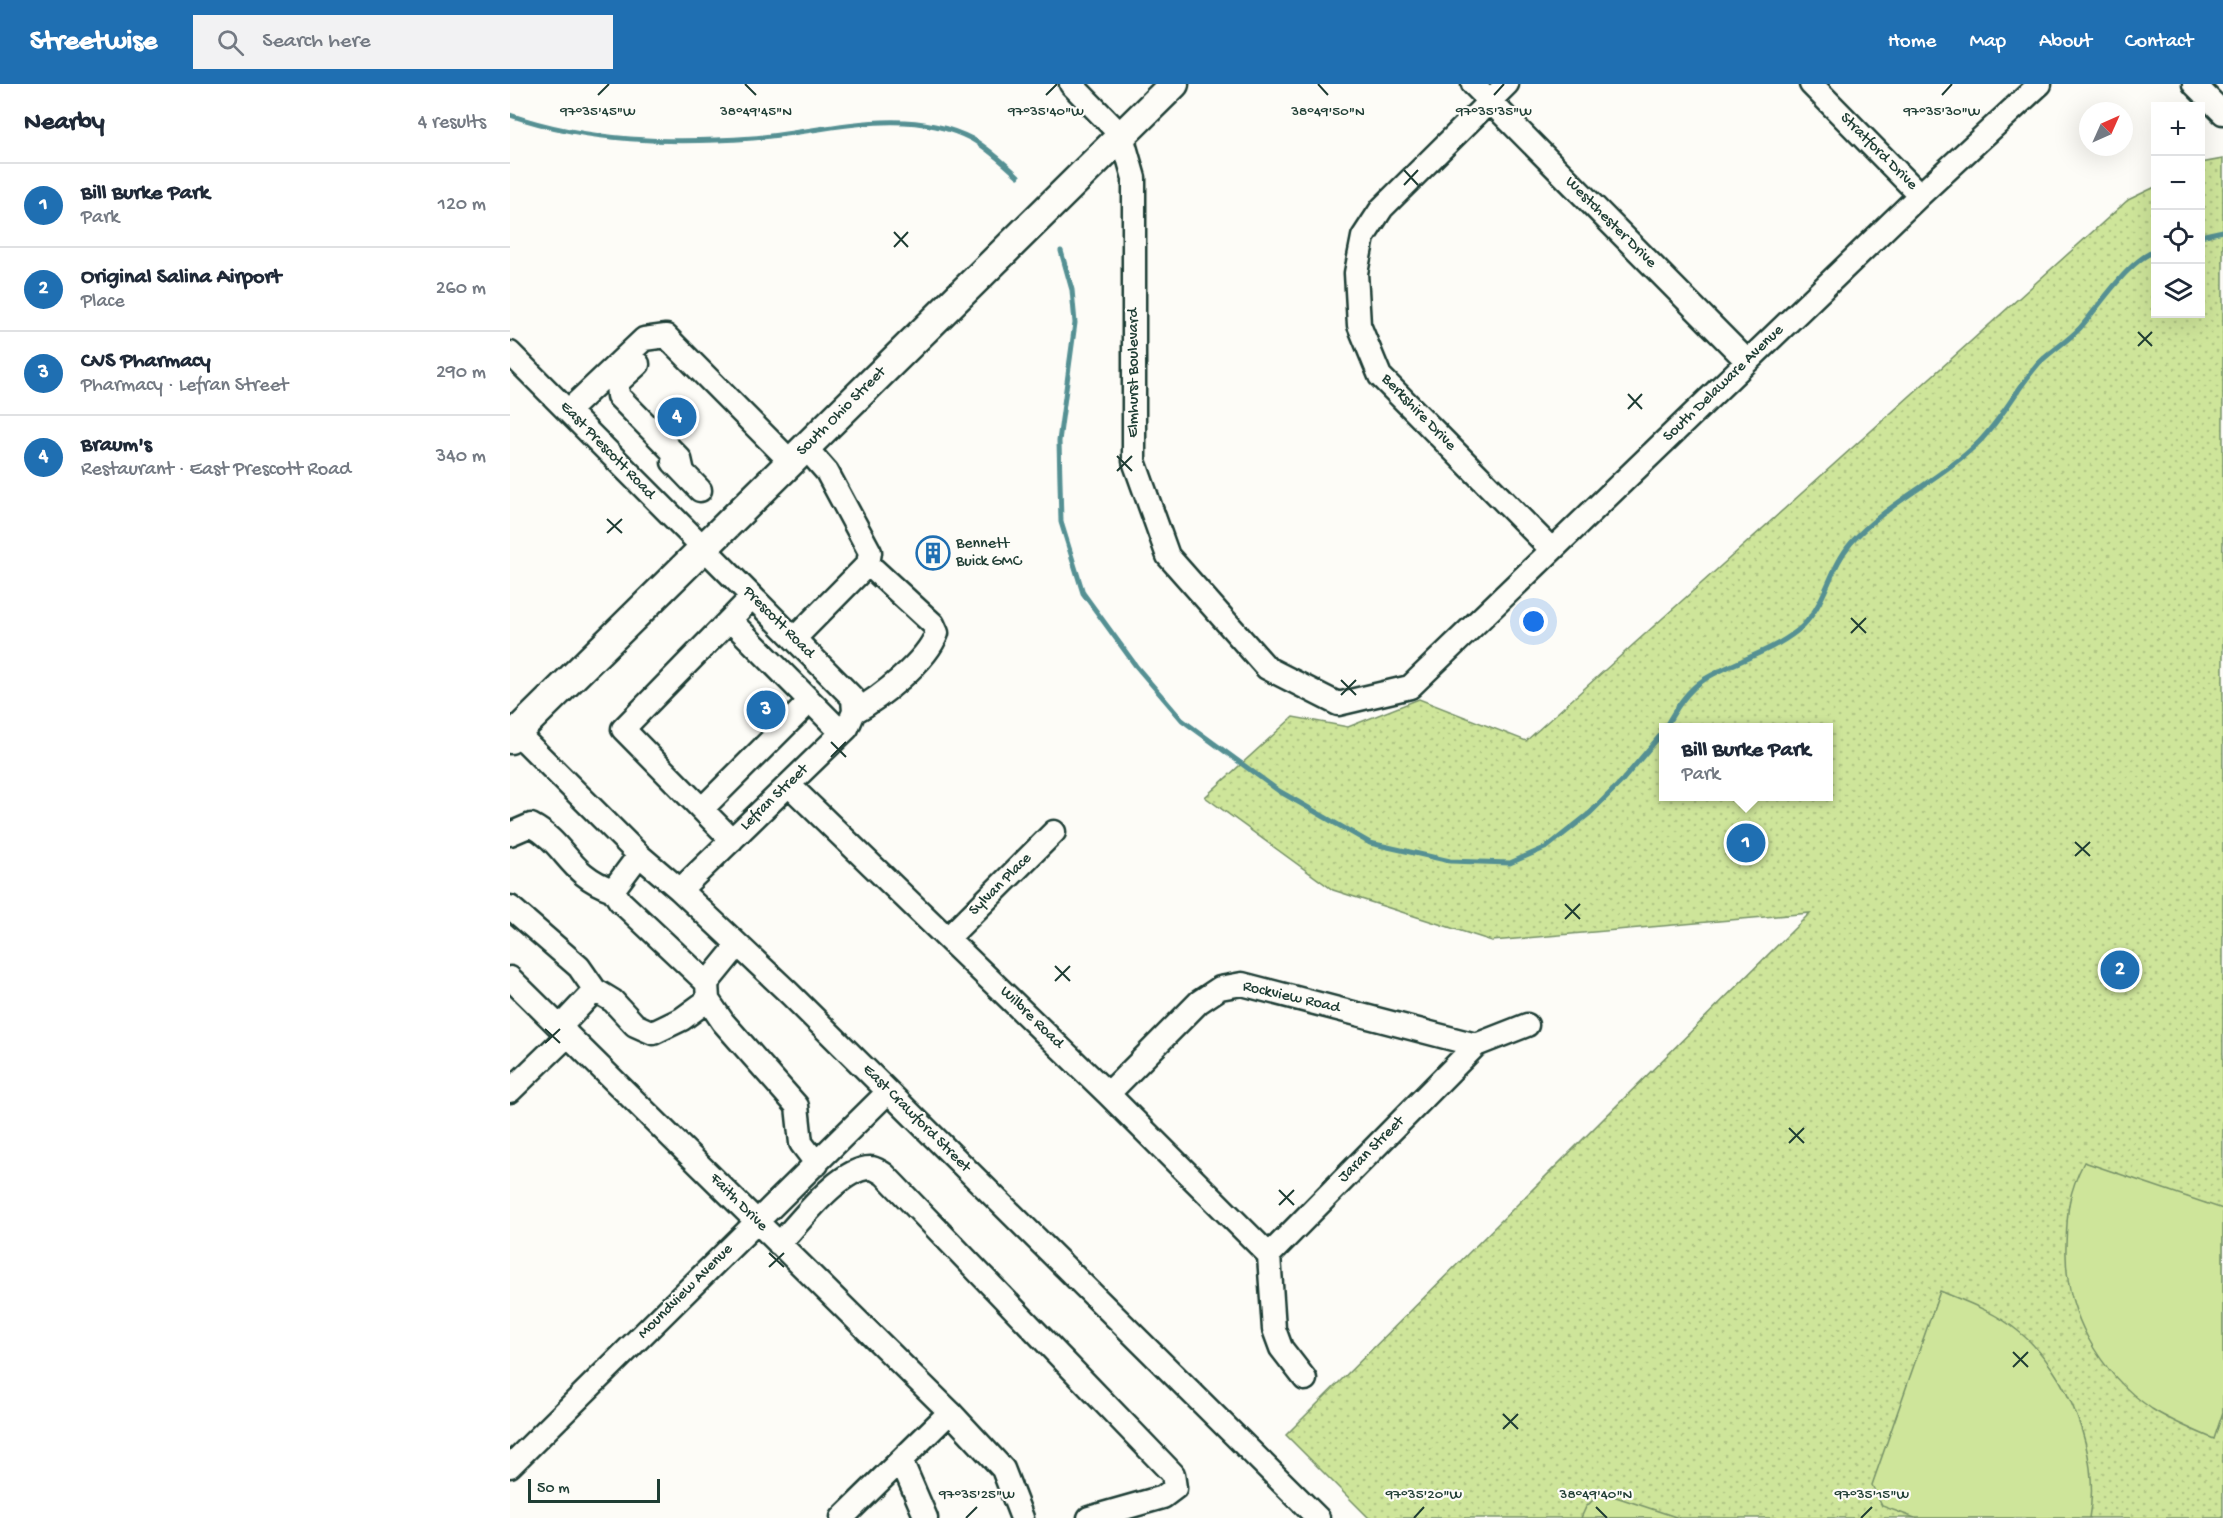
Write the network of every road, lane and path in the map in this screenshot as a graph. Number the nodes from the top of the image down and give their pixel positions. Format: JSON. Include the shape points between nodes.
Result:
{"nodes":[{"id":1,"x":1071,"y":84,"type":"edge"},
{"id":2,"x":1174,"y":84,"type":"edge"},
{"id":3,"x":1473,"y":84,"type":"edge"},
{"id":4,"x":1507,"y":84,"type":"edge"},
{"id":5,"x":1810,"y":84,"type":"edge"},
{"id":6,"x":2040,"y":84,"type":"edge"},
{"id":7,"x":2194,"y":84,"type":"edge"},
{"id":8,"x":1489,"y":101,"type":"junction"},
{"id":9,"x":2223,"y":113,"type":"edge"},
{"id":10,"x":1122,"y":136,"type":"junction"},
{"id":11,"x":1920,"y":195,"type":"junction"},
{"id":12,"x":666,"y":336,"type":"junction"},
{"id":13,"x":510,"y":352,"type":"edge"},
{"id":14,"x":1747,"y":361,"type":"junction"},
{"id":15,"x":595,"y":385,"type":"junction"},
{"id":16,"x":568,"y":411,"type":"junction"},
{"id":17,"x":799,"y":455,"type":"junction"},
{"id":18,"x":683,"y":472,"type":"junction"},
{"id":19,"x":700,"y":490,"type":"dead end"},
{"id":20,"x":656,"y":501,"type":"junction"},
{"id":21,"x":703,"y":549,"type":"junction"},
{"id":22,"x":1552,"y":550,"type":"junction"},
{"id":23,"x":868,"y":564,"type":"junction"},
{"id":24,"x":752,"y":597,"type":"junction"},
{"id":25,"x":730,"y":620,"type":"junction"},
{"id":26,"x":794,"y":639,"type":"junction"},
{"id":27,"x":1410,"y":687,"type":"joint"},
{"id":28,"x":810,"y":701,"type":"junction"},
{"id":29,"x":854,"y":705,"type":"junction"},
{"id":30,"x":512,"y":733,"type":"edge"},
{"id":31,"x":842,"y":733,"type":"junction"},
{"id":32,"x":789,"y":785,"type":"junction"},
{"id":33,"x":702,"y":809,"type":"junction"},
{"id":34,"x":1054,"y":832,"type":"dead end"},
{"id":35,"x":510,"y":834,"type":"edge"},
{"id":36,"x":732,"y":840,"type":"junction"},
{"id":37,"x":639,"y":855,"type":"junction"},
{"id":38,"x":680,"y":890,"type":"junction"},
{"id":39,"x":613,"y":891,"type":"junction"},
{"id":40,"x":510,"y":907,"type":"edge"},
{"id":41,"x":948,"y":938,"type":"junction"},
{"id":42,"x":738,"y":945,"type":"junction"},
{"id":43,"x":510,"y":978,"type":"edge"},
{"id":44,"x":595,"y":990,"type":"junction"},
{"id":45,"x":708,"y":991,"type":"junction"},
{"id":46,"x":1527,"y":1025,"type":"dead end"},
{"id":47,"x":564,"y":1031,"type":"junction"},
{"id":48,"x":1476,"y":1045,"type":"junction"},
{"id":49,"x":510,"y":1091,"type":"edge"},
{"id":50,"x":888,"y":1092,"type":"junction"},
{"id":51,"x":1108,"y":1094,"type":"junction"},
{"id":52,"x":817,"y":1164,"type":"junction"},
{"id":53,"x":757,"y":1222,"type":"junction"},
{"id":54,"x":779,"y":1244,"type":"junction"},
{"id":55,"x":1269,"y":1255,"type":"junction"},
{"id":56,"x":1305,"y":1379,"type":"dead end"},
{"id":57,"x":950,"y":1412,"type":"junction"},
{"id":58,"x":901,"y":1460,"type":"junction"},
{"id":59,"x":510,"y":1466,"type":"edge"},
{"id":60,"x":842,"y":1518,"type":"edge"},
{"id":61,"x":926,"y":1518,"type":"edge"},
{"id":62,"x":1022,"y":1518,"type":"edge"},
{"id":63,"x":1089,"y":1518,"type":"edge"},
{"id":64,"x":1318,"y":1518,"type":"edge"}],
"edges":[{"from":1,"to":10,"type":"street","name":"Elmhurst Boulevard"},
{"from":2,"to":10,"type":"main road","name":"South Ohio Street"},
{"from":3,"to":8,"type":"street","name":"Westchester Drive"},
{"from":4,"to":8,"type":"street","name":"Berkshire Drive"},
{"from":5,"to":11,"type":"street","name":"Stratford Drive"},
{"from":6,"to":11,"type":"street","name":"South Delaware Avenue"},
{"from":7,"to":9,"type":"street"},
{"from":8,"to":14,"type":"street","name":"Westchester Drive"},
{"from":8,"to":22,"type":"street","name":"Berkshire Drive","via":[[1382,208],[1363,237],[1356,273],[1359,325],[1380,375]]},
{"from":10,"to":17,"type":"main road","name":"South Ohio Street"},
{"from":10,"to":27,"type":"street","name":"Elmhurst Boulevard","via":[[1134,178],[1134,461],[1168,556],[1267,668],[1338,704]]},
{"from":11,"to":14,"type":"street","name":"South Delaware Avenue"},
{"from":12,"to":15,"type":"street","via":[[644,339]]},
{"from":12,"to":17,"type":"street"},
{"from":12,"to":18,"type":"street","via":[[617,383],[618,396],[680,459]]},
{"from":13,"to":16,"type":"street","name":"East Prescott Road"},
{"from":14,"to":22,"type":"street","name":"South Delaware Avenue"},
{"from":15,"to":16,"type":"street"},
{"from":15,"to":18,"type":"street"},
{"from":16,"to":20,"type":"street","name":"East Prescott Road"},
{"from":17,"to":21,"type":"main road","name":"South Ohio Street"},
{"from":17,"to":23,"type":"street","via":[[827,472],[870,552]]},
{"from":18,"to":19,"type":"street"},
{"from":18,"to":20,"type":"street"},
{"from":20,"to":21,"type":"street","name":"East Prescott Road"},
{"from":21,"to":24,"type":"street","name":"Prescott Road"},
{"from":21,"to":30,"type":"main road","name":"South Ohio Street"},
{"from":22,"to":27,"type":"street","name":"South Delaware Avenue"},
{"from":23,"to":26,"type":"street"},
{"from":23,"to":29,"type":"street","via":[[933,624],[937,633],[933,643],[895,683],[874,701]]},
{"from":24,"to":25,"type":"street"},
{"from":24,"to":26,"type":"street","name":"Prescott Road"},
{"from":25,"to":28,"type":"street"},
{"from":25,"to":33,"type":"street","via":[[623,729]]},
{"from":26,"to":29,"type":"street","name":"Prescott Road"},
{"from":28,"to":31,"type":"street"},
{"from":28,"to":33,"type":"street"},
{"from":29,"to":31,"type":"street","name":"Lefran Street"},
{"from":30,"to":37,"type":"street","name":"East Crawford Street"},
{"from":31,"to":32,"type":"street","name":"Lefran Street"},
{"from":32,"to":36,"type":"street","name":"Lefran Street"},
{"from":32,"to":41,"type":"street","name":"Wilbre Road"},
{"from":33,"to":36,"type":"street"},
{"from":34,"to":41,"type":"street","name":"Sylvan Place"},
{"from":35,"to":39,"type":"street","via":[[531,825],[545,833],[578,872]]},
{"from":36,"to":38,"type":"street","name":"Lefran Street"},
{"from":37,"to":38,"type":"street","name":"East Crawford Street"},
{"from":37,"to":39,"type":"street"},
{"from":38,"to":42,"type":"street","name":"East Crawford Street"},
{"from":39,"to":45,"type":"street"},
{"from":40,"to":44,"type":"street","via":[[579,967]]},
{"from":41,"to":51,"type":"street","name":"Wilbre Road"},
{"from":42,"to":45,"type":"street"},
{"from":42,"to":50,"type":"street","name":"East Crawford Street"},
{"from":43,"to":47,"type":"street","name":"Faith Drive"},
{"from":44,"to":45,"type":"street","via":[[613,1001],[635,1025],[652,1034],[682,1019]]},
{"from":44,"to":47,"type":"street"},
{"from":45,"to":52,"type":"street","via":[[723,1022],[797,1106],[801,1143]]},
{"from":46,"to":48,"type":"street"},
{"from":47,"to":49,"type":"street"},
{"from":47,"to":53,"type":"street","name":"Faith Drive"},
{"from":48,"to":51,"type":"street","name":"Rockview Road","via":[[1242,984],[1220,988],[1199,1002]]},
{"from":48,"to":55,"type":"street","name":"Jaran Street"},
{"from":50,"to":52,"type":"street","name":"Moundview Avenue"},
{"from":50,"to":64,"type":"street","name":"East Crawford Street"},
{"from":51,"to":55,"type":"street","name":"Wilbre Road"},
{"from":52,"to":53,"type":"street","name":"Moundview Avenue"},
{"from":53,"to":54,"type":"street","name":"Faith Drive"},
{"from":53,"to":59,"type":"street","name":"Moundview Avenue"},
{"from":54,"to":57,"type":"street","name":"Faith Drive"},
{"from":54,"to":63,"type":"street","via":[[836,1183],[873,1168],[884,1174],[1173,1474],[1175,1488],[1163,1497]]},
{"from":55,"to":56,"type":"street","via":[[1274,1329],[1281,1348]]},
{"from":57,"to":58,"type":"street"},
{"from":57,"to":62,"type":"street","name":"Faith Drive","via":[[1003,1469]]},
{"from":58,"to":60,"type":"street"},
{"from":58,"to":61,"type":"street"}]}
